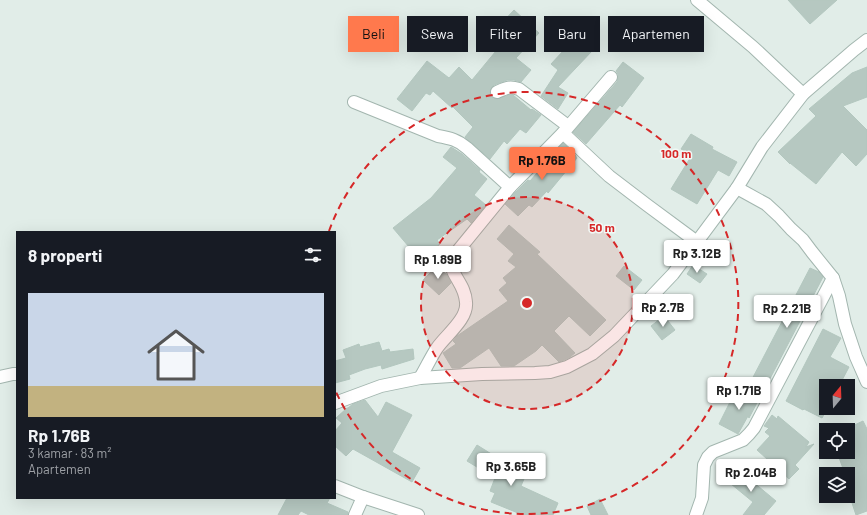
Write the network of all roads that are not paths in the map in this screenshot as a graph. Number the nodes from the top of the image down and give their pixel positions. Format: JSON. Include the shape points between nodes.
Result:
{"nodes":[{"id":1,"x":697,"y":0,"type":"edge"},
{"id":2,"x":867,"y":40,"type":"edge"},
{"id":3,"x":611,"y":77,"type":"dead end"},
{"id":4,"x":497,"y":92,"type":"dead end"},
{"id":5,"x":803,"y":94,"type":"junction"},
{"id":6,"x":354,"y":102,"type":"dead end"},
{"id":7,"x":566,"y":130,"type":"junction"},
{"id":8,"x":510,"y":188,"type":"junction"},
{"id":9,"x":737,"y":188,"type":"junction"},
{"id":10,"x":697,"y":242,"type":"junction"},
{"id":11,"x":833,"y":278,"type":"junction"},
{"id":12,"x":16,"y":374,"type":"edge"},
{"id":13,"x":0,"y":377,"type":"edge"},
{"id":14,"x":420,"y":378,"type":"junction"},
{"id":15,"x":867,"y":382,"type":"edge"},
{"id":16,"x":336,"y":403,"type":"edge"},
{"id":17,"x":336,"y":486,"type":"edge"},
{"id":18,"x":364,"y":497,"type":"junction"},
{"id":19,"x":355,"y":515,"type":"edge"},
{"id":20,"x":418,"y":515,"type":"edge"},
{"id":21,"x":696,"y":515,"type":"edge"}],
"edges":[{"from":1,"to":5,"type":"street"},
{"from":2,"to":5,"type":"street"},
{"from":3,"to":7,"type":"street"},
{"from":4,"to":7,"type":"street","via":[[508,87],[519,89]]},
{"from":5,"to":9,"type":"street","via":[[762,147]]},
{"from":6,"to":8,"type":"street","via":[[438,136],[460,142]]},
{"from":7,"to":8,"type":"street"},
{"from":7,"to":10,"type":"street","via":[[610,176]]},
{"from":8,"to":14,"type":"street","via":[[452,258],[452,269],[464,290],[466,308],[460,321],[437,348]]},
{"from":9,"to":10,"type":"street"},
{"from":9,"to":11,"type":"street","via":[[766,204],[779,216]]},
{"from":10,"to":14,"type":"street","via":[[673,274],[614,336],[592,354],[567,367],[550,372]]},
{"from":11,"to":15,"type":"street","via":[[856,357]]},
{"from":11,"to":21,"type":"street","via":[[754,428],[743,440],[713,452],[708,458],[704,465],[702,498]]},
{"from":12,"to":13,"type":"street"},
{"from":14,"to":16,"type":"street","via":[[381,386]]},
{"from":17,"to":18,"type":"street"},
{"from":18,"to":19,"type":"street"},
{"from":18,"to":20,"type":"street"}]}
